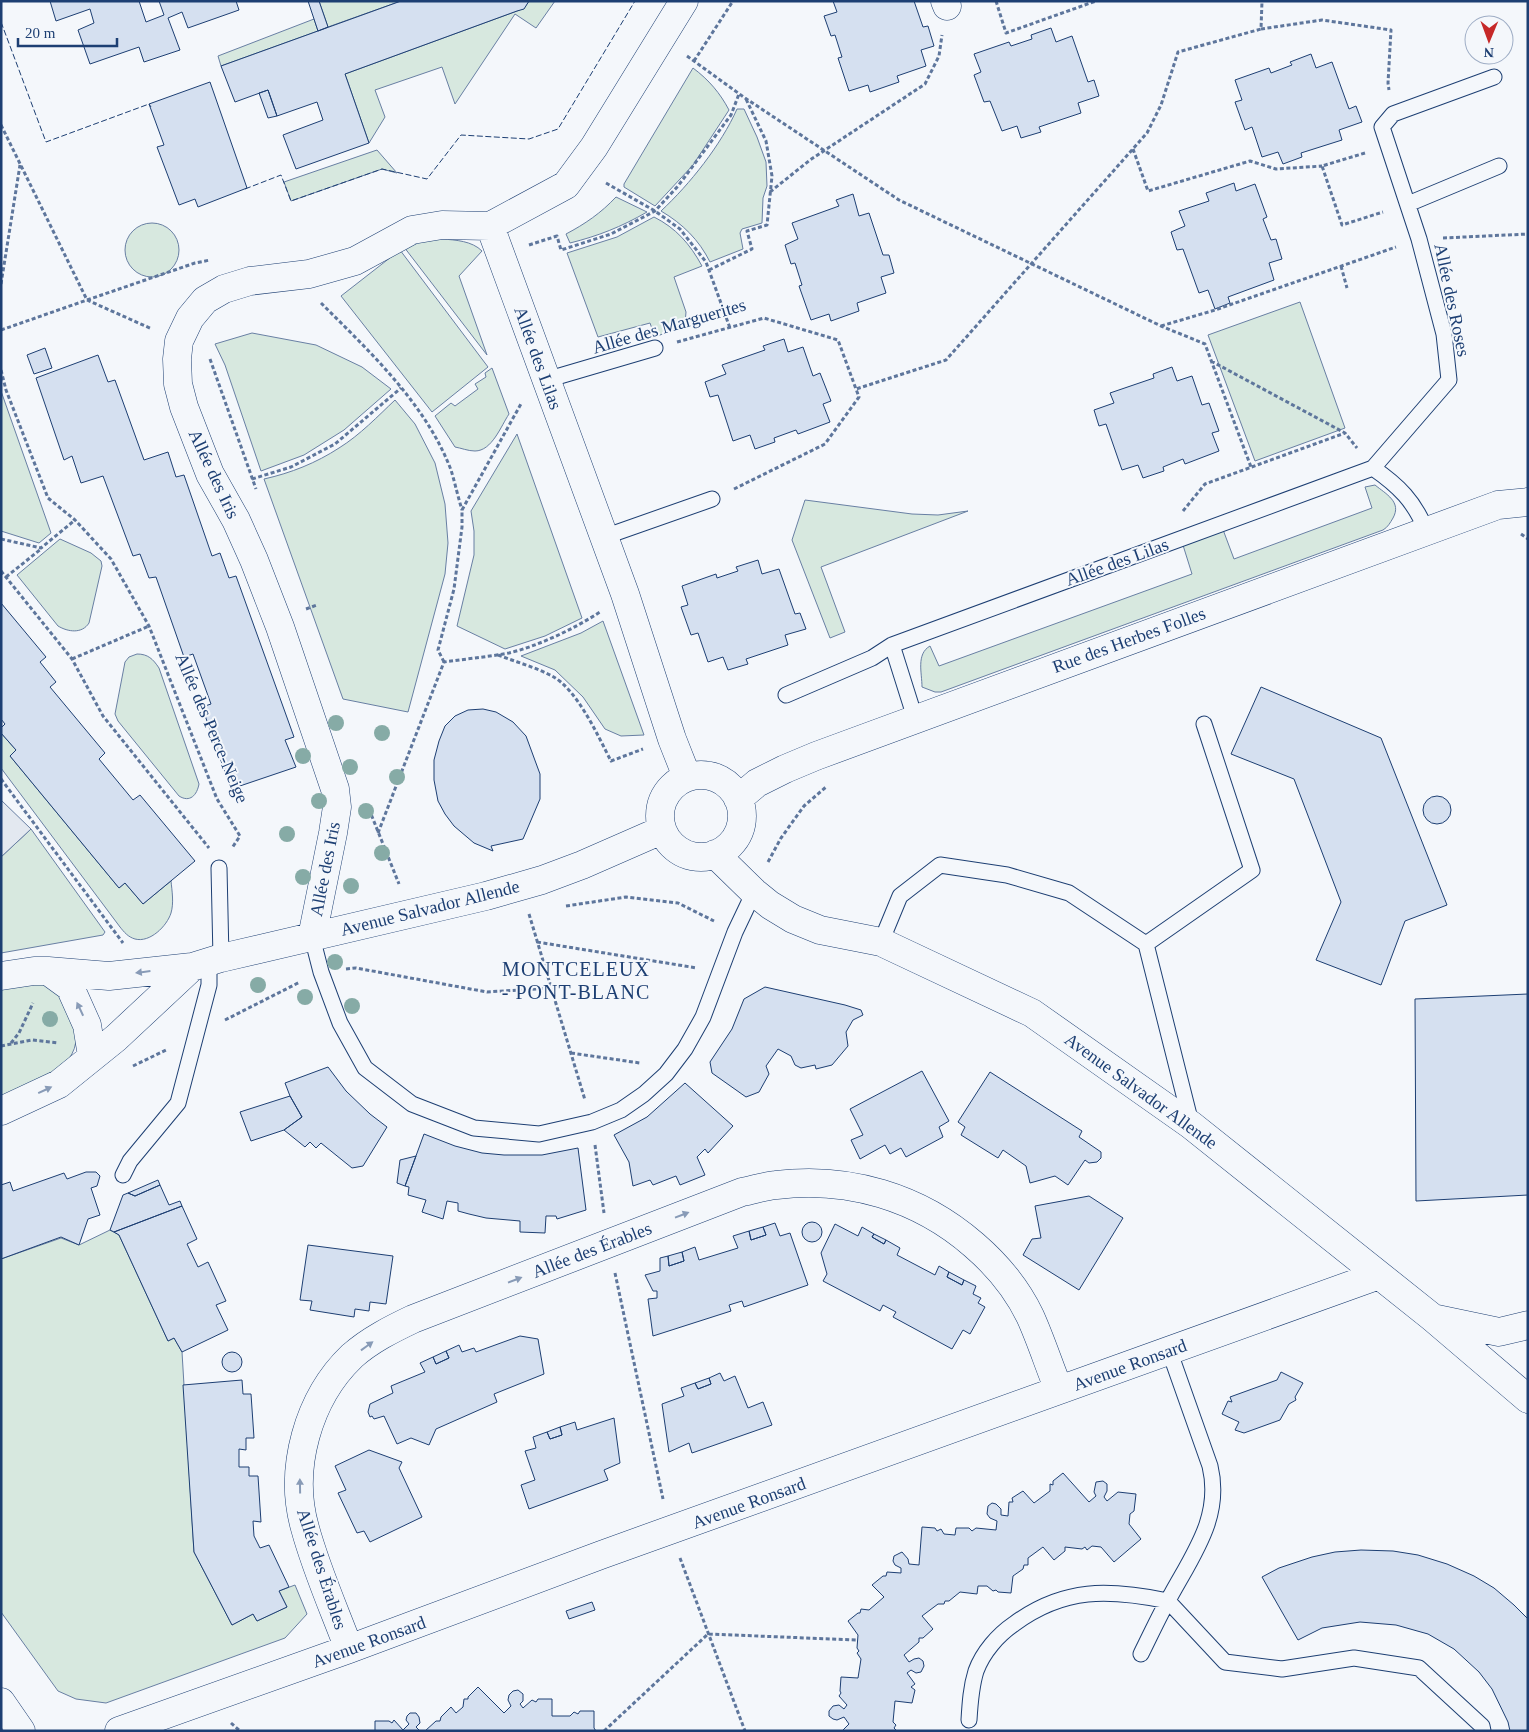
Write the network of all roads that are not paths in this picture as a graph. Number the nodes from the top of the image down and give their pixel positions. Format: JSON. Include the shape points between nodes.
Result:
{"nodes":[{"id":1,"x":684,"y":1,"type":"edge"},
{"id":2,"x":1494,"y":77,"type":"dead end"},
{"id":3,"x":1499,"y":166,"type":"dead end"},
{"id":4,"x":1408,"y":204,"type":"junction"},
{"id":5,"x":490,"y":226,"type":"junction"},
{"id":6,"x":656,"y":348,"type":"road end"},
{"id":7,"x":546,"y":380,"type":"junction"},
{"id":8,"x":1373,"y":468,"type":"junction"},
{"id":9,"x":712,"y":499,"type":"road end"},
{"id":10,"x":1528,"y":502,"type":"edge"},
{"id":11,"x":1426,"y":530,"type":"junction"},
{"id":12,"x":604,"y":537,"type":"junction"},
{"id":13,"x":892,"y":646,"type":"junction"},
{"id":14,"x":786,"y":695,"type":"dead end"},
{"id":15,"x":915,"y":718,"type":"junction"},
{"id":16,"x":1204,"y":724,"type":"dead end"},
{"id":17,"x":687,"y":777,"type":"junction"},
{"id":18,"x":738,"y":799,"type":"junction"},
{"id":19,"x":662,"y":830,"type":"junction"},
{"id":20,"x":715,"y":854,"type":"junction"},
{"id":21,"x":219,"y":868,"type":"road end"},
{"id":22,"x":754,"y":892,"type":"junction"},
{"id":23,"x":312,"y":937,"type":"junction"},
{"id":24,"x":881,"y":942,"type":"junction"},
{"id":25,"x":1146,"y":944,"type":"junction"},
{"id":26,"x":207,"y":962,"type":"junction"},
{"id":27,"x":48,"y":971,"type":"junction"},
{"id":28,"x":1,"y":976,"type":"edge"},
{"id":29,"x":92,"y":1056,"type":"junction"},
{"id":30,"x":1,"y":1111,"type":"edge"},
{"id":31,"x":1191,"y":1125,"type":"junction"},
{"id":32,"x":122,"y":1175,"type":"dead end"},
{"id":33,"x":1379,"y":1275,"type":"junction"},
{"id":34,"x":1432,"y":1318,"type":"junction"},
{"id":35,"x":1528,"y":1325,"type":"edge"},
{"id":36,"x":1169,"y":1350,"type":"junction"},
{"id":37,"x":1059,"y":1390,"type":"junction"},
{"id":38,"x":1528,"y":1399,"type":"edge"},
{"id":39,"x":1168,"y":1601,"type":"junction"},
{"id":40,"x":349,"y":1649,"type":"junction"},
{"id":41,"x":1141,"y":1654,"type":"dead end"},
{"id":42,"x":1,"y":1702,"type":"edge"},
{"id":43,"x":969,"y":1720,"type":"dead end"},
{"id":44,"x":21,"y":1731,"type":"edge"},
{"id":45,"x":119,"y":1731,"type":"edge"},
{"id":46,"x":1483,"y":1731,"type":"edge"}],
"edges":[{"from":1,"to":5,"type":"street","via":[[566,185]]},
{"from":2,"to":4,"type":"lane","name":"Allée des Roses","via":[[1393,114],[1382,127]]},
{"from":3,"to":4,"type":"lane"},
{"from":4,"to":8,"type":"lane","name":"Allée des Roses","via":[[1444,334],[1448,380]]},
{"from":5,"to":7,"type":"street","name":"Allée des Lilas"},
{"from":5,"to":23,"type":"street","name":"Allée des Iris","via":[[442,225],[412,230],[355,261],[309,274],[250,280],[224,289],[205,300],[190,318],[179,341],[178,384],[184,407],[210,474],[254,560],[335,789],[334,833]]},
{"from":6,"to":7,"type":"lane","name":"Allée des Marguerites"},
{"from":7,"to":12,"type":"street","name":"Allée des Lilas"},
{"from":8,"to":11,"type":"lane","via":[[1407,496]]},
{"from":8,"to":13,"type":"lane","name":"Allée des Lilas"},
{"from":9,"to":12,"type":"lane"},
{"from":10,"to":11,"type":"street","name":"Rue des Herbes Folles","via":[[1498,505]]},
{"from":11,"to":15,"type":"street","name":"Rue des Herbes Folles"},
{"from":12,"to":17,"type":"street","name":"Allée des Lilas"},
{"from":13,"to":14,"type":"lane","name":"Allée des Lilas","via":[[872,658]]},
{"from":13,"to":15,"type":"lane"},
{"from":15,"to":18,"type":"street","name":"Rue des Herbes Folles","via":[[785,769],[757,783]]},
{"from":16,"to":25,"type":"lane","via":[[1252,870]]},
{"from":17,"to":18,"type":"street","via":[[711,776],[722,781]]},
{"from":17,"to":19,"type":"street","via":[[669,790],[664,799],[660,809]]},
{"from":18,"to":20,"type":"street","via":[[741,821],[738,832],[725,849]]},
{"from":19,"to":20,"type":"street","via":[[678,850],[696,856]]},
{"from":19,"to":23,"type":"street","name":"Avenue Salvador Allende","via":[[535,882]]},
{"from":20,"to":22,"type":"street","name":"Avenue Salvador Allende"},
{"from":21,"to":26,"type":"lane"},
{"from":22,"to":23,"type":"lane","via":[[703,1017],[671,1068],[644,1094],[621,1110],[592,1122],[539,1134],[474,1128],[412,1104],[365,1068],[340,1023]]},
{"from":22,"to":24,"type":"street","name":"Avenue Salvador Allende","via":[[793,920],[820,930]]},
{"from":23,"to":26,"type":"street","name":"Avenue Salvador Allende"},
{"from":24,"to":25,"type":"lane","via":[[900,896],[940,865],[1007,875],[1069,893]]},
{"from":24,"to":31,"type":"street","name":"Avenue Salvador Allende","via":[[1032,1013]]},
{"from":25,"to":31,"type":"lane"},
{"from":26,"to":27,"type":"street","name":"Avenue Salvador Allende","one_way":true,"via":[[110,976]]},
{"from":26,"to":29,"type":"street"},
{"from":26,"to":32,"type":"lane","via":[[208,985],[178,1102]]},
{"from":27,"to":28,"type":"street","name":"Avenue Salvador Allende"},
{"from":29,"to":27,"type":"street","one_way":true,"via":[[87,1025],[70,987]]},
{"from":30,"to":29,"type":"street","one_way":true,"via":[[59,1084]]},
{"from":31,"to":33,"type":"street","name":"Avenue Salvador Allende"},
{"from":33,"to":34,"type":"street","name":"Avenue Salvador Allende"},
{"from":33,"to":36,"type":"street","name":"Avenue Ronsard"},
{"from":34,"to":35,"type":"street","via":[[1499,1332]]},
{"from":34,"to":38,"type":"street","name":"Avenue Salvador Allende"},
{"from":36,"to":37,"type":"street","name":"Avenue Ronsard"},
{"from":36,"to":39,"type":"lane","via":[[1210,1466],[1213,1500],[1209,1522]]},
{"from":37,"to":40,"type":"street","name":"Avenue Ronsard"},
{"from":40,"to":37,"type":"street","name":"Allée des Érables","one_way":true,"via":[[304,1527],[300,1500],[303,1445],[327,1385],[352,1356],[383,1334],[414,1319],[742,1192],[804,1183],[858,1187],[912,1204],[940,1220],[988,1258],[1011,1285],[1030,1315]]},
{"from":39,"to":41,"type":"lane"},
{"from":39,"to":43,"type":"lane","via":[[1135,1594],[1083,1594],[1053,1601],[1027,1614],[988,1648],[971,1692]]},
{"from":39,"to":46,"type":"lane","via":[[1225,1662],[1282,1669],[1354,1658],[1419,1668],[1482,1726]]},
{"from":40,"to":45,"type":"street","name":"Avenue Ronsard"},
{"from":42,"to":44,"type":"street"}]}
